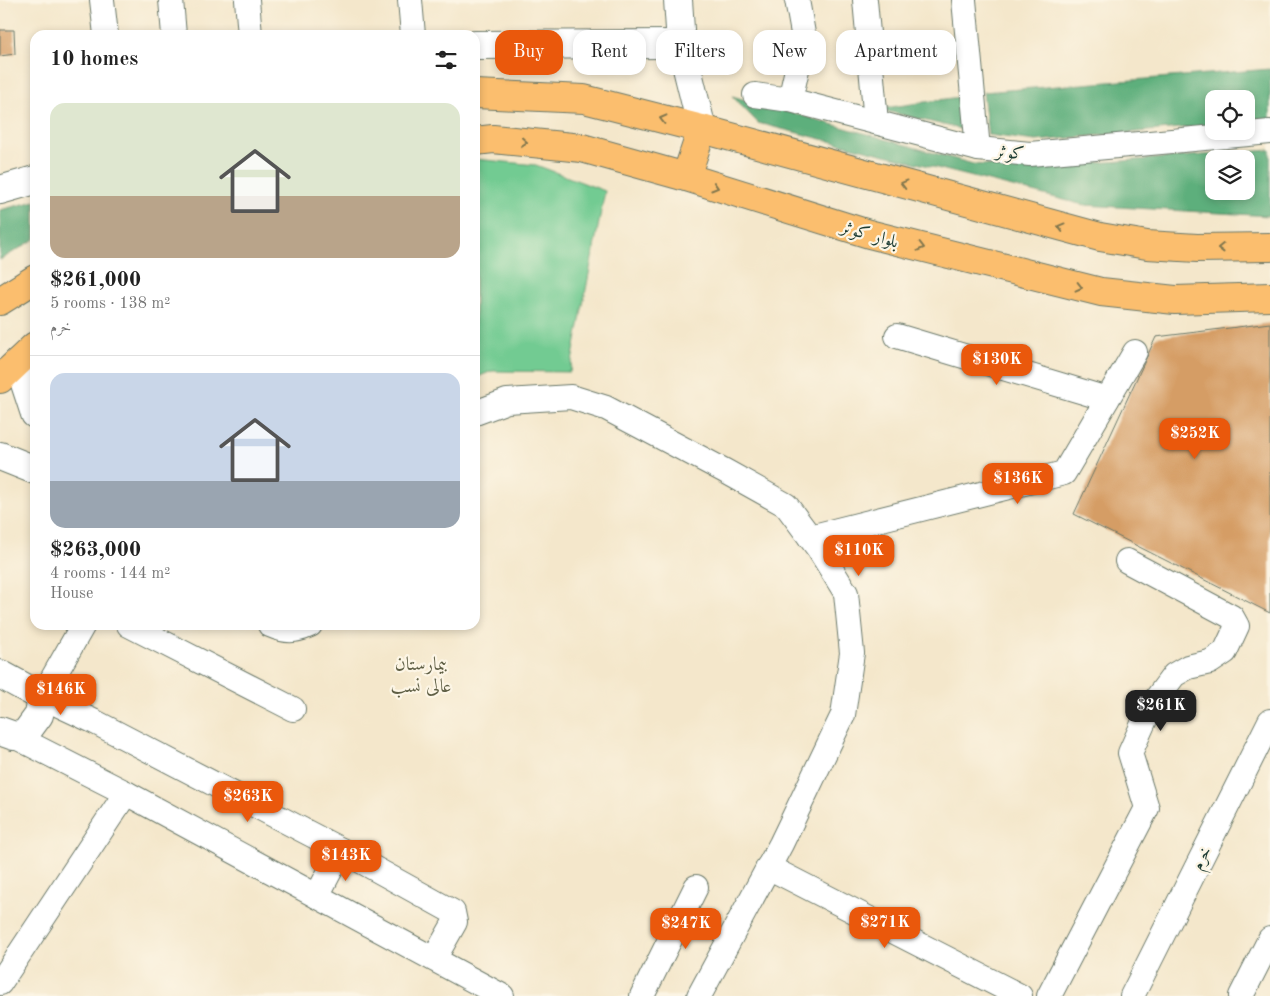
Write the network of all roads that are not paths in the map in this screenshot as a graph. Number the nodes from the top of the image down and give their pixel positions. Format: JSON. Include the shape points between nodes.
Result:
{"nodes":[{"id":1,"x":102,"y":0,"type":"edge"},
{"id":2,"x":171,"y":0,"type":"edge"},
{"id":3,"x":247,"y":0,"type":"edge"},
{"id":4,"x":410,"y":0,"type":"edge"},
{"id":5,"x":678,"y":0,"type":"edge"},
{"id":6,"x":797,"y":0,"type":"edge"},
{"id":7,"x":865,"y":0,"type":"edge"},
{"id":8,"x":964,"y":0,"type":"edge"},
{"id":9,"x":105,"y":30,"type":"edge"},
{"id":10,"x":174,"y":30,"type":"edge"},
{"id":11,"x":250,"y":30,"type":"edge"},
{"id":12,"x":413,"y":30,"type":"edge"},
{"id":13,"x":680,"y":30,"type":"edge"},
{"id":14,"x":656,"y":44,"type":"edge"},
{"id":15,"x":480,"y":45,"type":"edge"},
{"id":16,"x":689,"y":75,"type":"edge"},
{"id":17,"x":480,"y":94,"type":"edge"},
{"id":18,"x":755,"y":95,"type":"dead end"},
{"id":19,"x":790,"y":100,"type":"junction"},
{"id":20,"x":876,"y":122,"type":"junction"},
{"id":21,"x":702,"y":129,"type":"junction"},
{"id":22,"x":1270,"y":132,"type":"edge"},
{"id":23,"x":480,"y":141,"type":"edge"},
{"id":24,"x":978,"y":149,"type":"junction"},
{"id":25,"x":686,"y":177,"type":"junction"},
{"id":26,"x":30,"y":181,"type":"edge"},
{"id":27,"x":0,"y":190,"type":"edge"},
{"id":28,"x":1270,"y":247,"type":"edge"},
{"id":29,"x":30,"y":283,"type":"edge"},
{"id":30,"x":1270,"y":297,"type":"edge"},
{"id":31,"x":0,"y":301,"type":"edge"},
{"id":32,"x":898,"y":336,"type":"dead end"},
{"id":33,"x":1134,"y":352,"type":"dead end"},
{"id":34,"x":18,"y":362,"type":"edge"},
{"id":35,"x":30,"y":397,"type":"edge"},
{"id":36,"x":1107,"y":400,"type":"junction"},
{"id":37,"x":480,"y":411,"type":"edge"},
{"id":38,"x":0,"y":456,"type":"edge"},
{"id":39,"x":30,"y":468,"type":"edge"},
{"id":40,"x":810,"y":537,"type":"junction"},
{"id":41,"x":1127,"y":561,"type":"dead end"},
{"id":42,"x":81,"y":630,"type":"edge"},
{"id":43,"x":139,"y":630,"type":"edge"},
{"id":44,"x":0,"y":674,"type":"edge"},
{"id":45,"x":42,"y":697,"type":"junction"},
{"id":46,"x":293,"y":709,"type":"dead end"},
{"id":47,"x":1270,"y":721,"type":"edge"},
{"id":48,"x":7,"y":733,"type":"edge"},
{"id":49,"x":126,"y":794,"type":"junction"},
{"id":50,"x":341,"y":850,"type":"junction"},
{"id":51,"x":768,"y":867,"type":"junction"},
{"id":52,"x":696,"y":887,"type":"dead end"},
{"id":53,"x":317,"y":896,"type":"junction"},
{"id":54,"x":1270,"y":939,"type":"edge"},
{"id":55,"x":434,"y":959,"type":"junction"},
{"id":56,"x":0,"y":983,"type":"edge"},
{"id":57,"x":502,"y":996,"type":"edge"},
{"id":58,"x":642,"y":996,"type":"edge"},
{"id":59,"x":699,"y":996,"type":"edge"},
{"id":60,"x":1020,"y":996,"type":"edge"},
{"id":61,"x":1049,"y":996,"type":"edge"},
{"id":62,"x":1132,"y":996,"type":"edge"},
{"id":63,"x":1240,"y":996,"type":"edge"}],
"edges":[{"from":1,"to":9,"type":"street"},
{"from":2,"to":10,"type":"street"},
{"from":3,"to":11,"type":"street"},
{"from":4,"to":12,"type":"street"},
{"from":5,"to":13,"type":"street"},
{"from":6,"to":19,"type":"street","via":[[804,39]]},
{"from":7,"to":20,"type":"street"},
{"from":8,"to":24,"type":"street"},
{"from":14,"to":15,"type":"street"},
{"from":16,"to":21,"type":"street"},
{"from":21,"to":17,"type":"main road","one_way":true,"via":[[584,99]]},
{"from":18,"to":19,"type":"street","name":"کوثر"},
{"from":19,"to":20,"type":"street","name":"کوثر"},
{"from":20,"to":24,"type":"street","name":"کوثر"},
{"from":21,"to":25,"type":"main road"},
{"from":28,"to":21,"type":"main road","one_way":true,"via":[[1197,248],[1100,238]]},
{"from":22,"to":24,"type":"street","name":"کوثر","via":[[1030,154]]},
{"from":23,"to":25,"type":"main road","name":"بلوار کوثر","one_way":true,"via":[[582,148]]},
{"from":25,"to":30,"type":"main road","name":"بلوار کوثر","one_way":true,"via":[[869,234],[1101,292],[1175,300]]},
{"from":26,"to":27,"type":"street"},
{"from":29,"to":31,"type":"main road"},
{"from":32,"to":36,"type":"street"},
{"from":33,"to":36,"type":"street"},
{"from":34,"to":35,"type":"street"},
{"from":36,"to":40,"type":"street","via":[[1064,473]]},
{"from":37,"to":40,"type":"street","via":[[507,401],[571,397],[606,408],[786,505]]},
{"from":38,"to":39,"type":"street"},
{"from":40,"to":51,"type":"street","via":[[846,593],[852,654],[843,715]]},
{"from":41,"to":61,"type":"street","via":[[1232,617],[1238,626],[1225,652],[1210,662],[1188,667],[1174,675],[1151,706],[1130,753],[1147,808]]},
{"from":42,"to":45,"type":"street"},
{"from":43,"to":46,"type":"street"},
{"from":44,"to":45,"type":"street"},
{"from":45,"to":48,"type":"street","via":[[39,715],[25,734]]},
{"from":45,"to":50,"type":"street"},
{"from":47,"to":62,"type":"street","name":"خرم"},
{"from":48,"to":49,"type":"street"},
{"from":49,"to":53,"type":"street"},
{"from":49,"to":56,"type":"street"},
{"from":50,"to":53,"type":"street"},
{"from":50,"to":55,"type":"street","via":[[453,912],[455,922]]},
{"from":51,"to":59,"type":"street"},
{"from":51,"to":60,"type":"street"},
{"from":52,"to":58,"type":"street"},
{"from":53,"to":55,"type":"street"},
{"from":54,"to":63,"type":"street"},
{"from":55,"to":57,"type":"street"}]}
